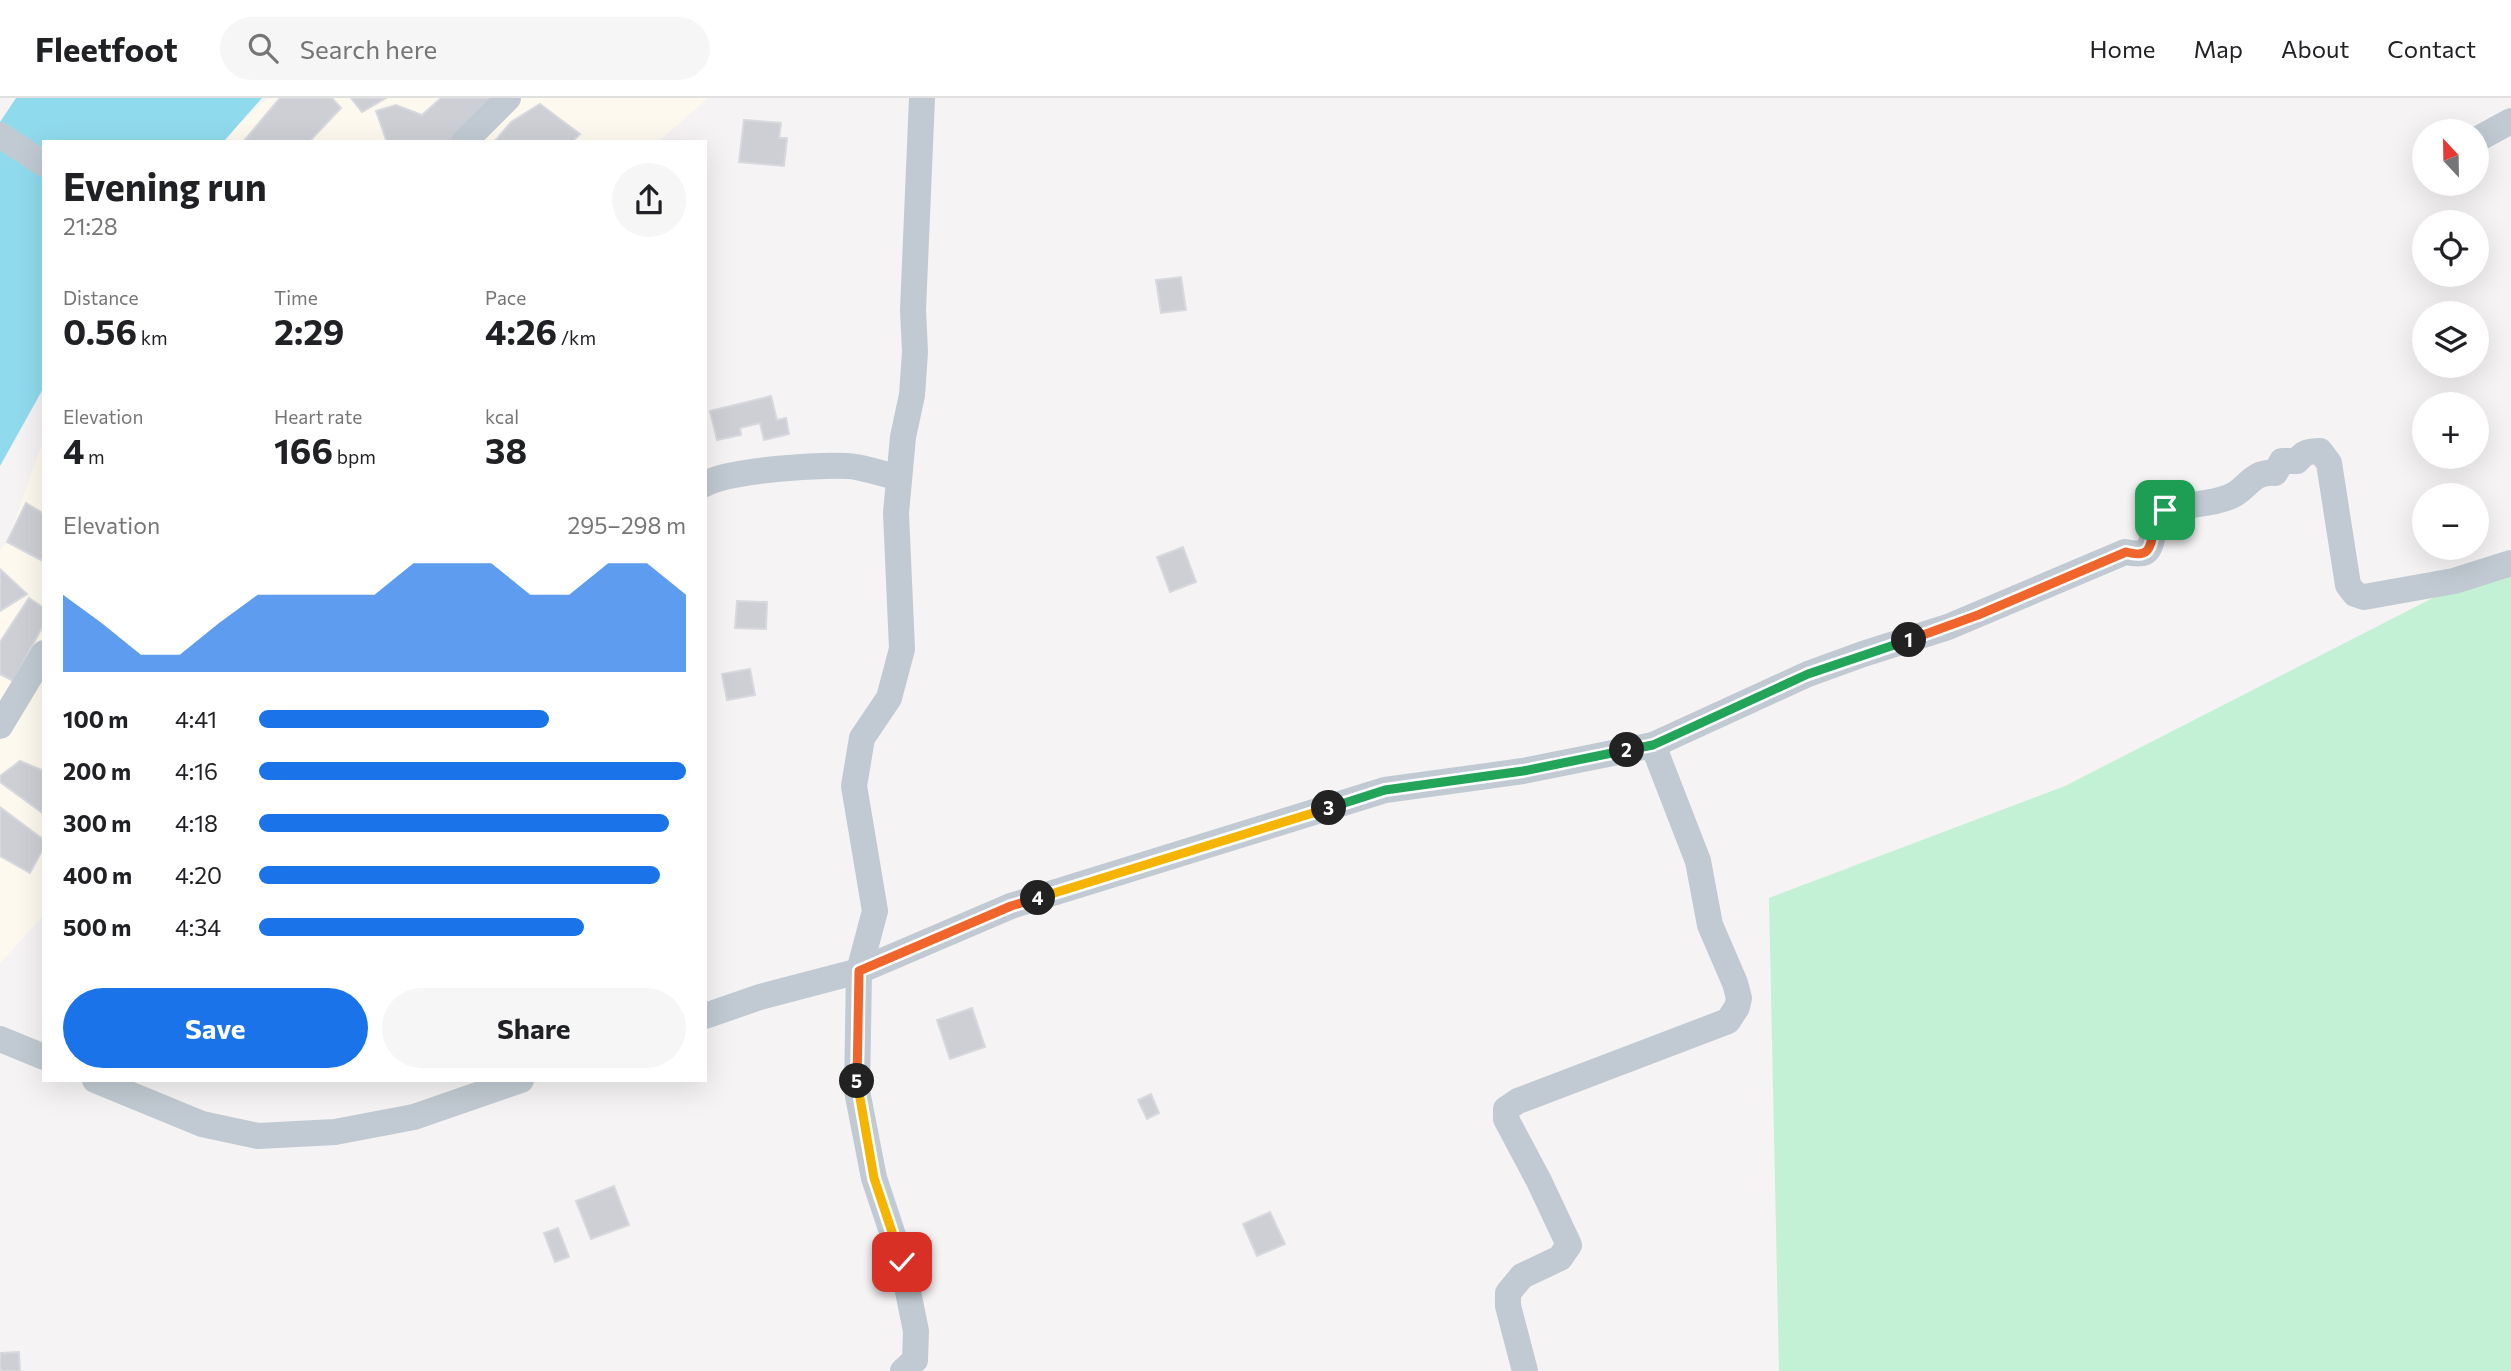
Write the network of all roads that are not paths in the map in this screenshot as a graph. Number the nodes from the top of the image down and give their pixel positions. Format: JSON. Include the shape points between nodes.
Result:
{"nodes":[{"id":1,"x":509,"y":98,"type":"edge"},
{"id":2,"x":922,"y":98,"type":"edge"},
{"id":3,"x":2511,"y":121,"type":"edge"},
{"id":4,"x":2489,"y":133,"type":"edge"},
{"id":5,"x":0,"y":135,"type":"edge"},
{"id":6,"x":466,"y":140,"type":"edge"},
{"id":7,"x":42,"y":163,"type":"edge"},
{"id":8,"x":899,"y":478,"type":"junction"},
{"id":9,"x":707,"y":483,"type":"edge"},
{"id":10,"x":2511,"y":563,"type":"edge"},
{"id":11,"x":42,"y":656,"type":"edge"},
{"id":12,"x":0,"y":726,"type":"edge"},
{"id":13,"x":1653,"y":745,"type":"junction"},
{"id":14,"x":859,"y":971,"type":"junction"},
{"id":15,"x":707,"y":1015,"type":"edge"},
{"id":16,"x":0,"y":1039,"type":"edge"},
{"id":17,"x":42,"y":1056,"type":"edge"},
{"id":18,"x":100,"y":1082,"type":"edge"},
{"id":19,"x":515,"y":1082,"type":"edge"},
{"id":20,"x":903,"y":1371,"type":"edge"},
{"id":21,"x":1525,"y":1371,"type":"edge"}],
"edges":[{"from":1,"to":6,"type":"street"},
{"from":2,"to":8,"type":"street","via":[[915,352]]},
{"from":3,"to":4,"type":"street"},
{"from":5,"to":7,"type":"street"},
{"from":8,"to":9,"type":"street","via":[[856,467],[827,466],[739,472]]},
{"from":8,"to":14,"type":"street","via":[[896,513],[902,649],[889,698],[862,738],[854,786],[875,911]]},
{"from":10,"to":13,"type":"street","via":[[2454,581],[2364,597],[2355,594],[2348,585],[2329,463],[2320,451],[2310,451],[2297,461],[2282,461],[2275,473],[2249,480],[2231,497],[2155,516],[2148,550],[2143,553],[2126,552],[1948,627],[1808,674]]},
{"from":11,"to":12,"type":"street"},
{"from":13,"to":14,"type":"street","via":[[1523,771],[1385,790],[1011,906]]},
{"from":13,"to":21,"type":"street","via":[[1698,861],[1710,925],[1739,998],[1728,1021],[1518,1101],[1506,1110],[1506,1119],[1569,1245],[1560,1258],[1522,1276],[1508,1293]]},
{"from":14,"to":15,"type":"street","via":[[760,996]]},
{"from":14,"to":20,"type":"street","via":[[857,1091],[874,1178],[902,1262],[916,1331],[915,1360]]},
{"from":16,"to":17,"type":"street"},
{"from":18,"to":19,"type":"street","via":[[202,1124],[258,1136],[335,1132],[414,1117]]}]}
